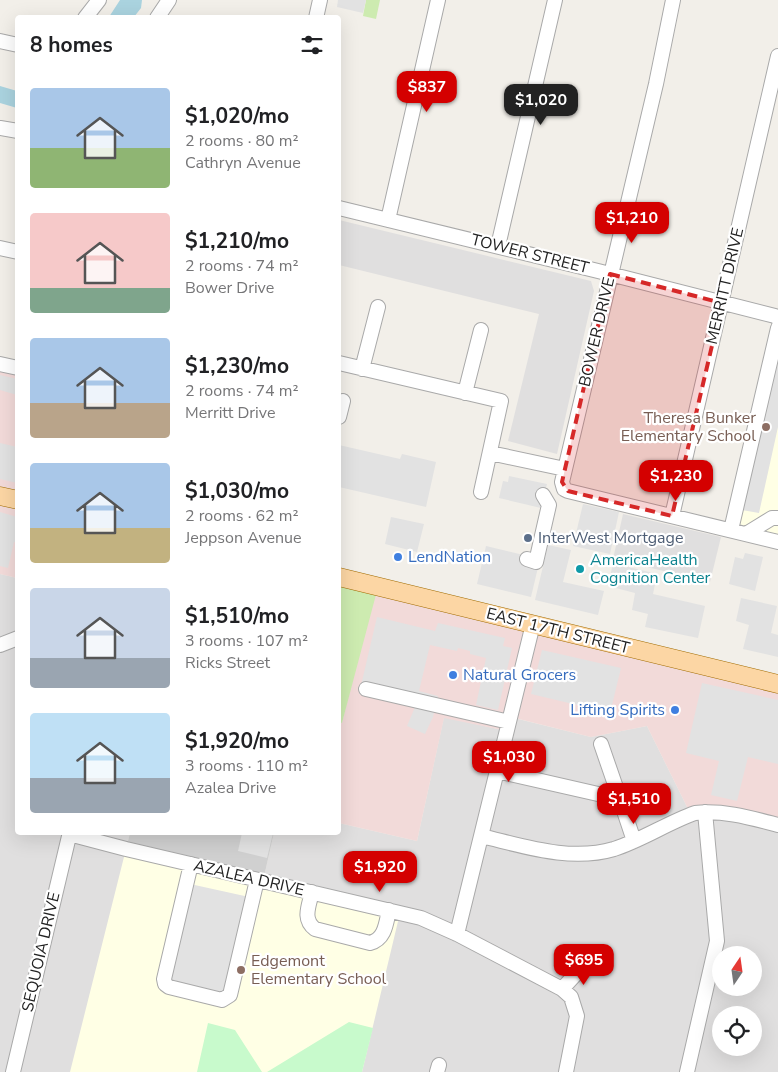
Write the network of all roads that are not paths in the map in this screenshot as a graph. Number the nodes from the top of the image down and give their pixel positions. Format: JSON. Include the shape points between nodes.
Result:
{"nodes":[{"id":1,"x":99,"y":0,"type":"edge"},
{"id":2,"x":169,"y":0,"type":"edge"},
{"id":3,"x":320,"y":0,"type":"edge"},
{"id":4,"x":438,"y":0,"type":"edge"},
{"id":5,"x":555,"y":0,"type":"edge"},
{"id":6,"x":673,"y":0,"type":"edge"},
{"id":7,"x":87,"y":15,"type":"edge"},
{"id":8,"x":159,"y":15,"type":"edge"},
{"id":9,"x":317,"y":15,"type":"edge"},
{"id":10,"x":0,"y":41,"type":"edge"},
{"id":11,"x":15,"y":44,"type":"edge"},
{"id":12,"x":778,"y":56,"type":"edge"},
{"id":13,"x":0,"y":128,"type":"edge"},
{"id":14,"x":15,"y":130,"type":"edge"},
{"id":15,"x":341,"y":208,"type":"edge"},
{"id":16,"x":388,"y":220,"type":"junction"},
{"id":17,"x":498,"y":246,"type":"junction"},
{"id":18,"x":0,"y":248,"type":"edge"},
{"id":19,"x":15,"y":251,"type":"edge"},
{"id":20,"x":610,"y":274,"type":"junction"},
{"id":21,"x":722,"y":303,"type":"junction"},
{"id":22,"x":378,"y":307,"type":"dead end"},
{"id":23,"x":778,"y":319,"type":"edge"},
{"id":24,"x":778,"y":328,"type":"edge"},
{"id":25,"x":481,"y":330,"type":"dead end"},
{"id":26,"x":0,"y":364,"type":"edge"},
{"id":27,"x":341,"y":364,"type":"edge"},
{"id":28,"x":15,"y":367,"type":"edge"},
{"id":29,"x":362,"y":369,"type":"junction"},
{"id":30,"x":465,"y":393,"type":"junction"},
{"id":31,"x":343,"y":401,"type":"dead end"},
{"id":32,"x":341,"y":409,"type":"edge"},
{"id":33,"x":490,"y":453,"type":"junction"},
{"id":34,"x":565,"y":469,"type":"junction"},
{"id":35,"x":481,"y":492,"type":"dead end"},
{"id":36,"x":543,"y":495,"type":"dead end"},
{"id":37,"x":0,"y":496,"type":"edge"},
{"id":38,"x":15,"y":499,"type":"edge"},
{"id":39,"x":672,"y":516,"type":"junction"},
{"id":40,"x":778,"y":518,"type":"edge"},
{"id":41,"x":731,"y":530,"type":"junction"},
{"id":42,"x":746,"y":534,"type":"junction"},
{"id":43,"x":778,"y":542,"type":"edge"},
{"id":44,"x":527,"y":560,"type":"dead end"},
{"id":45,"x":341,"y":577,"type":"edge"},
{"id":46,"x":533,"y":624,"type":"junction"},
{"id":47,"x":15,"y":639,"type":"edge"},
{"id":48,"x":0,"y":645,"type":"edge"},
{"id":49,"x":778,"y":684,"type":"edge"},
{"id":50,"x":366,"y":689,"type":"dead end"},
{"id":51,"x":509,"y":722,"type":"junction"},
{"id":52,"x":601,"y":744,"type":"dead end"},
{"id":53,"x":497,"y":771,"type":"junction"},
{"id":54,"x":620,"y":800,"type":"junction"},
{"id":55,"x":705,"y":812,"type":"junction"},
{"id":56,"x":778,"y":825,"type":"edge"},
{"id":57,"x":70,"y":835,"type":"edge"},
{"id":58,"x":74,"y":835,"type":"edge"},
{"id":59,"x":481,"y":836,"type":"junction"},
{"id":60,"x":634,"y":841,"type":"junction"},
{"id":61,"x":191,"y":864,"type":"junction"},
{"id":62,"x":257,"y":880,"type":"junction"},
{"id":63,"x":312,"y":892,"type":"junction"},
{"id":64,"x":389,"y":910,"type":"junction"},
{"id":65,"x":457,"y":934,"type":"junction"},
{"id":66,"x":584,"y":964,"type":"dead end"},
{"id":67,"x":562,"y":989,"type":"junction"},
{"id":68,"x":13,"y":1072,"type":"edge"},
{"id":69,"x":566,"y":1072,"type":"edge"},
{"id":70,"x":687,"y":1072,"type":"edge"}],
"edges":[{"from":1,"to":7,"type":"street"},
{"from":2,"to":8,"type":"street"},
{"from":3,"to":9,"type":"street"},
{"from":4,"to":16,"type":"street"},
{"from":5,"to":17,"type":"street"},
{"from":6,"to":20,"type":"street","name":"BOWER DRIVE"},
{"from":10,"to":11,"type":"street"},
{"from":12,"to":21,"type":"street","name":"MERRITT DRIVE"},
{"from":13,"to":14,"type":"street"},
{"from":15,"to":16,"type":"street","name":"TOWER STREET"},
{"from":16,"to":17,"type":"street","name":"TOWER STREET"},
{"from":17,"to":20,"type":"street","name":"TOWER STREET"},
{"from":18,"to":19,"type":"street"},
{"from":20,"to":21,"type":"street","name":"TOWER STREET"},
{"from":20,"to":34,"type":"street","name":"BOWER DRIVE"},
{"from":21,"to":23,"type":"street","name":"TOWER STREET"},
{"from":21,"to":39,"type":"street","name":"MERRITT DRIVE"},
{"from":22,"to":29,"type":"street"},
{"from":24,"to":41,"type":"street"},
{"from":25,"to":30,"type":"street"},
{"from":26,"to":28,"type":"street"},
{"from":27,"to":29,"type":"street"},
{"from":29,"to":30,"type":"street"},
{"from":30,"to":33,"type":"street","via":[[501,400]]},
{"from":31,"to":32,"type":"street"},
{"from":33,"to":34,"type":"street"},
{"from":33,"to":35,"type":"street"},
{"from":34,"to":39,"type":"street","name":"BOWER DRIVE","via":[[562,482],[568,491]]},
{"from":36,"to":44,"type":"street","via":[[549,505],[536,562]]},
{"from":37,"to":38,"type":"main road"},
{"from":39,"to":41,"type":"street"},
{"from":40,"to":42,"type":"street","via":[[767,520]]},
{"from":41,"to":42,"type":"street"},
{"from":42,"to":43,"type":"street"},
{"from":45,"to":46,"type":"main road","name":"EAST 17TH STREET"},
{"from":46,"to":49,"type":"main road","name":"EAST 17TH STREET"},
{"from":46,"to":51,"type":"street"},
{"from":47,"to":48,"type":"street"},
{"from":50,"to":51,"type":"street"},
{"from":51,"to":53,"type":"street"},
{"from":52,"to":54,"type":"street"},
{"from":53,"to":54,"type":"street"},
{"from":53,"to":59,"type":"street"},
{"from":54,"to":60,"type":"street"},
{"from":55,"to":56,"type":"street"},
{"from":55,"to":60,"type":"street"},
{"from":55,"to":70,"type":"street","via":[[717,941]]},
{"from":57,"to":68,"type":"street","name":"SEQUOIA DRIVE"},
{"from":58,"to":61,"type":"street","name":"AZALEA DRIVE"},
{"from":59,"to":60,"type":"street","via":[[546,851],[584,854]]},
{"from":59,"to":65,"type":"street"},
{"from":61,"to":62,"type":"street","name":"AZALEA DRIVE"},
{"from":61,"to":62,"type":"street","via":[[165,984],[222,1000],[230,995]]},
{"from":62,"to":63,"type":"street","name":"AZALEA DRIVE"},
{"from":63,"to":64,"type":"street","name":"AZALEA DRIVE"},
{"from":63,"to":64,"type":"street","via":[[306,915],[310,926],[370,943],[384,932]]},
{"from":64,"to":65,"type":"street","name":"AZALEA DRIVE","via":[[421,918]]},
{"from":65,"to":67,"type":"street","name":"AZALEA DRIVE"},
{"from":66,"to":67,"type":"street"},
{"from":67,"to":69,"type":"street","name":"AZALEA DRIVE","via":[[571,997],[577,1016]]}]}
